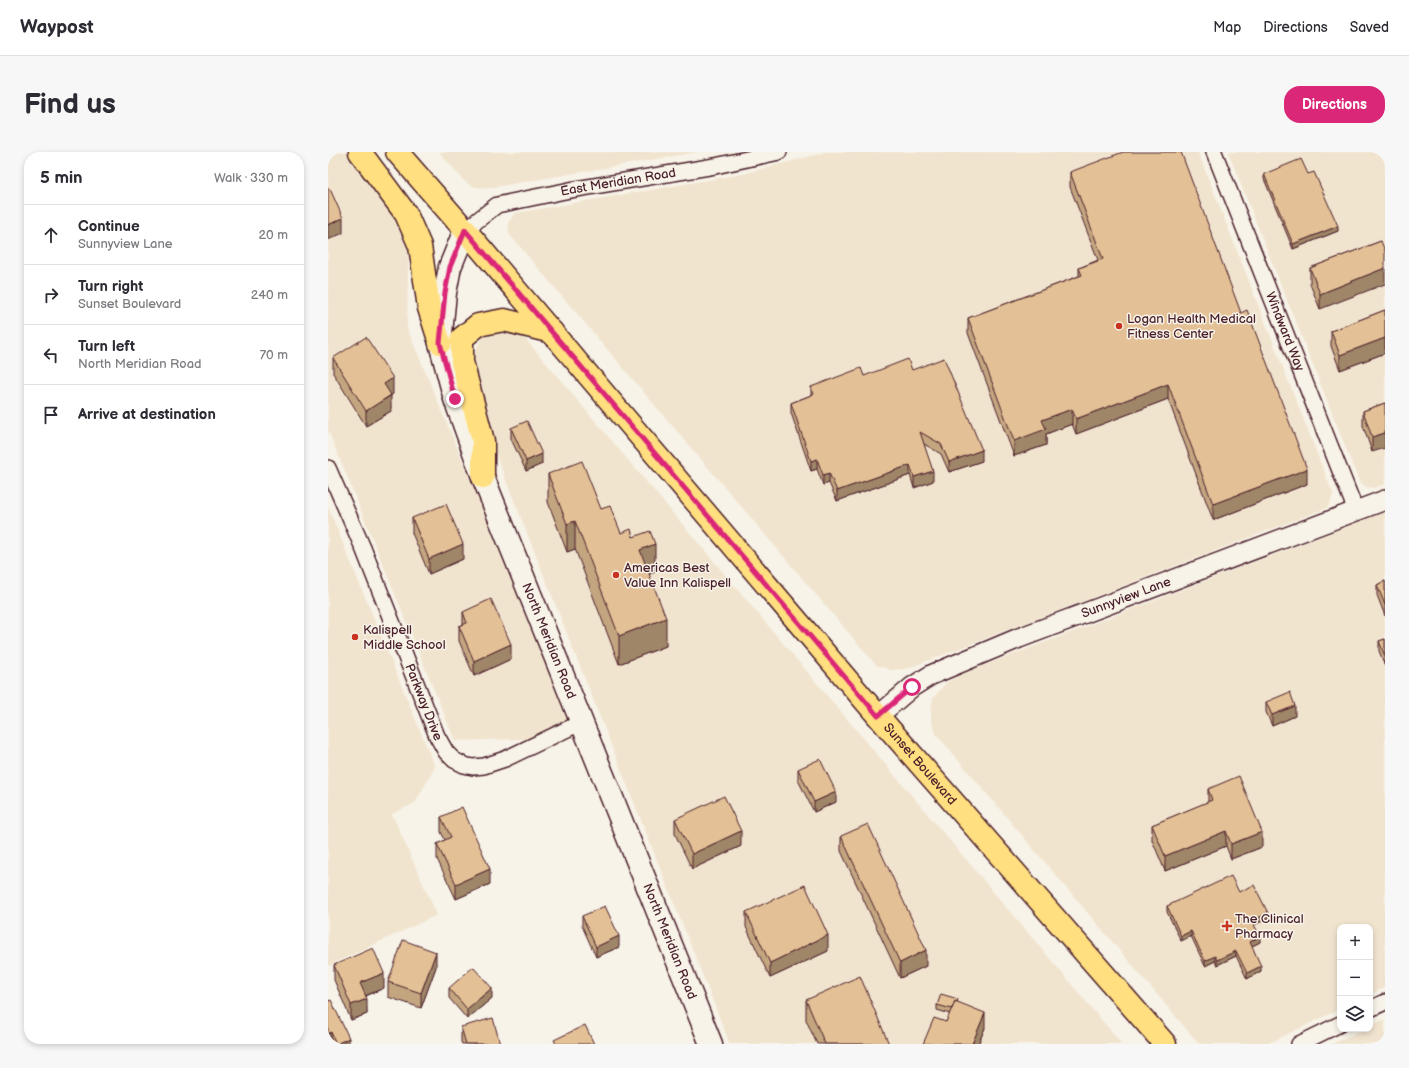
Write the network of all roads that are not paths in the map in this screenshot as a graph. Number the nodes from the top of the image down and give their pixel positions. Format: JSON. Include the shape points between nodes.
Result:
{"nodes":[{"id":1,"x":360,"y":152,"type":"edge"},
{"id":2,"x":397,"y":152,"type":"edge"},
{"id":3,"x":779,"y":152,"type":"edge"},
{"id":4,"x":1214,"y":152,"type":"edge"},
{"id":5,"x":465,"y":230,"type":"junction"},
{"id":6,"x":552,"y":332,"type":"junction"},
{"id":7,"x":440,"y":343,"type":"junction"},
{"id":8,"x":328,"y":468,"type":"edge"},
{"id":9,"x":483,"y":477,"type":"junction"},
{"id":10,"x":1385,"y":500,"type":"edge"},
{"id":11,"x":1356,"y":511,"type":"junction"},
{"id":12,"x":878,"y":716,"type":"junction"},
{"id":13,"x":582,"y":722,"type":"junction"},
{"id":14,"x":1385,"y":1002,"type":"edge"},
{"id":15,"x":1373,"y":1008,"type":"edge"},
{"id":16,"x":1337,"y":1025,"type":"edge"},
{"id":17,"x":711,"y":1044,"type":"edge"},
{"id":18,"x":1165,"y":1044,"type":"edge"},
{"id":19,"x":1299,"y":1044,"type":"edge"}],
"edges":[{"from":1,"to":7,"type":"main road","via":[[406,214],[420,246],[429,308]]},
{"from":2,"to":5,"type":"main road","name":"Sunset Boulevard"},
{"from":3,"to":5,"type":"street","name":"East Meridian Road","via":[[497,205]]},
{"from":4,"to":11,"type":"street","name":"Windward Way"},
{"from":5,"to":6,"type":"main road","name":"Sunset Boulevard"},
{"from":5,"to":7,"type":"main road","name":"North Meridian Road","via":[[450,267]]},
{"from":6,"to":9,"type":"main road","via":[[504,320],[478,325],[462,338],[462,362],[483,441]]},
{"from":6,"to":12,"type":"main road","name":"Sunset Boulevard"},
{"from":7,"to":9,"type":"main road","name":"North Meridian Road","via":[[455,399]]},
{"from":8,"to":13,"type":"street","name":"Parkway Drive","via":[[363,548],[437,736],[454,760],[473,767],[484,766],[505,759]]},
{"from":9,"to":13,"type":"main road","name":"North Meridian Road"},
{"from":10,"to":11,"type":"street","name":"Sunnyview Lane"},
{"from":11,"to":12,"type":"street","name":"Sunnyview Lane","via":[[1019,638],[931,675],[912,687]]},
{"from":12,"to":18,"type":"main road","name":"Sunset Boulevard"},
{"from":13,"to":17,"type":"main road","name":"North Meridian Road"},
{"from":14,"to":15,"type":"street"},
{"from":16,"to":19,"type":"street"}]}
